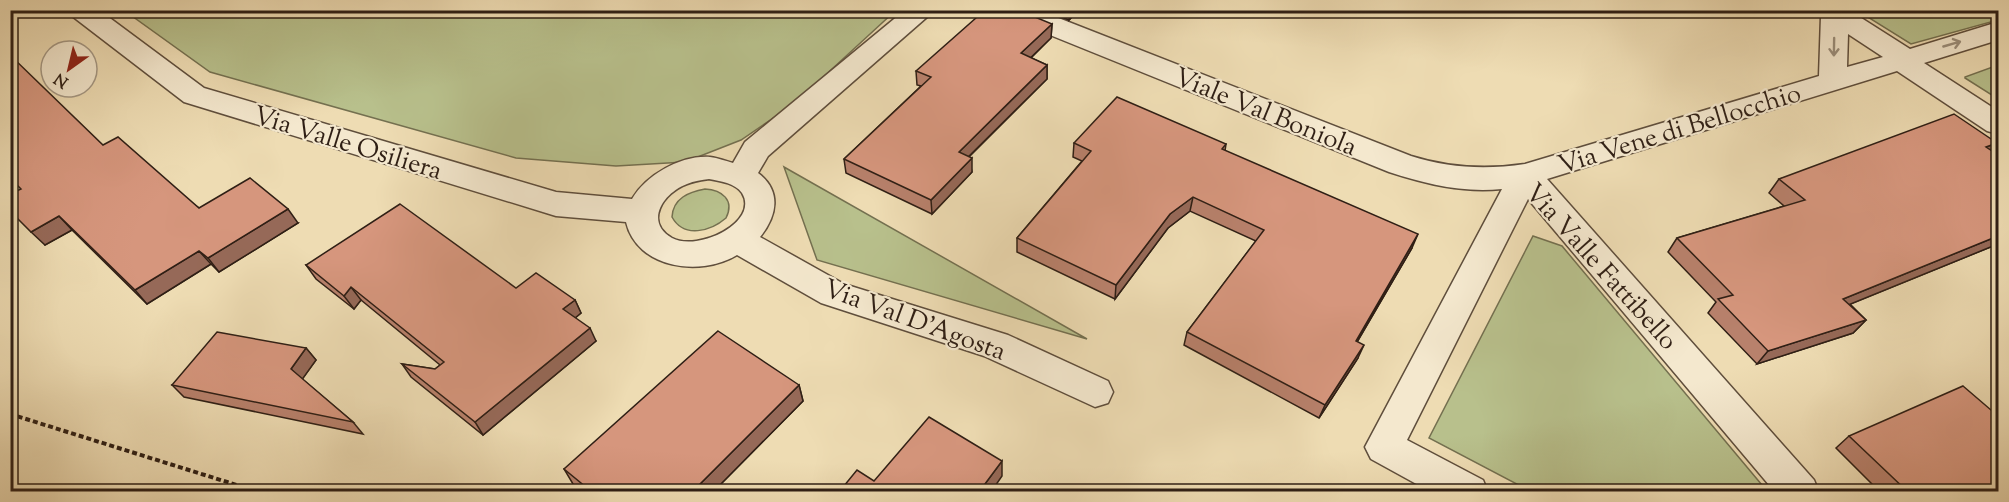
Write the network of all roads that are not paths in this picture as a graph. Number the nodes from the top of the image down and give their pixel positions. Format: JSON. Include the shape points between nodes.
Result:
{"nodes":[{"id":1,"x":81,"y":10,"type":"edge"},
{"id":2,"x":922,"y":10,"type":"edge"},
{"id":3,"x":1012,"y":10,"type":"edge"},
{"id":4,"x":1836,"y":12,"type":"edge"},
{"id":5,"x":1998,"y":31,"type":"edge"},
{"id":6,"x":1902,"y":59,"type":"junction"},
{"id":7,"x":1833,"y":80,"type":"junction"},
{"id":8,"x":1998,"y":124,"type":"edge"},
{"id":9,"x":742,"y":175,"type":"junction"},
{"id":10,"x":1526,"y":175,"type":"junction"},
{"id":11,"x":642,"y":212,"type":"junction"},
{"id":12,"x":738,"y":240,"type":"junction"},
{"id":13,"x":1095,"y":392,"type":"dead end"},
{"id":14,"x":1469,"y":492,"type":"edge"},
{"id":15,"x":1800,"y":492,"type":"edge"}],
"edges":[{"from":1,"to":11,"type":"street","name":"Via Valle Osiliera","via":[[194,95],[556,204]]},
{"from":2,"to":9,"type":"street","via":[[756,149]]},
{"from":3,"to":10,"type":"street","name":"Viale Val Boniola","via":[[1432,175],[1469,181]]},
{"from":4,"to":6,"type":"street"},
{"from":4,"to":7,"type":"street","name":"Via Vene di Bellocchio","one_way":true},
{"from":6,"to":5,"type":"street","name":"Via Vene di Bellocchio","one_way":true},
{"from":6,"to":7,"type":"street","name":"Via Vene di Bellocchio"},
{"from":6,"to":8,"type":"street"},
{"from":7,"to":10,"type":"street","name":"Via Vene di Bellocchio"},
{"from":9,"to":11,"type":"street","via":[[709,168],[673,177],[658,186]]},
{"from":9,"to":12,"type":"street","via":[[755,185],[761,198],[760,213],[753,227]]},
{"from":10,"to":14,"type":"street","name":"Via Valle Fattibello","via":[[1384,447]]},
{"from":10,"to":15,"type":"street","name":"Via Valle Fattibello"},
{"from":11,"to":12,"type":"street","via":[[642,226],[649,239],[680,254],[700,254]]},
{"from":12,"to":13,"type":"street","name":"Via Val D'Agosta","via":[[833,294],[995,345]]}]}
